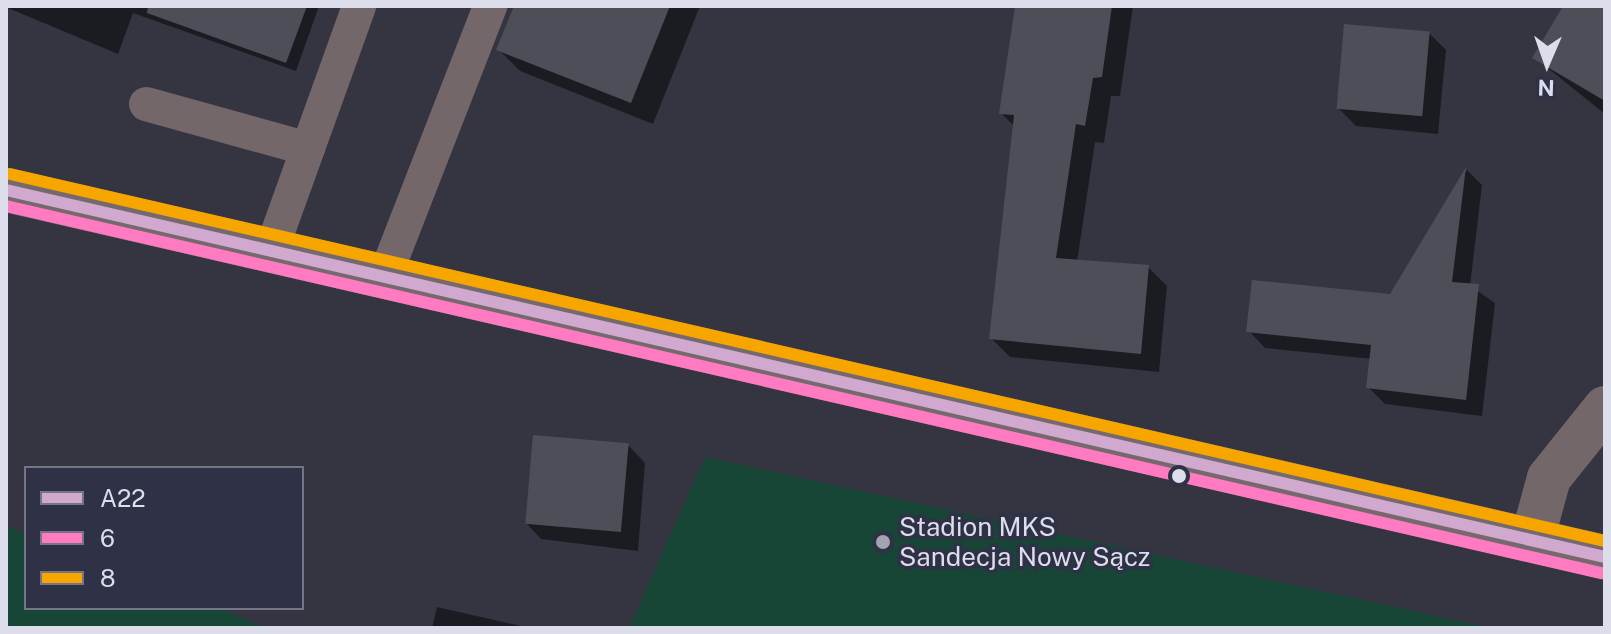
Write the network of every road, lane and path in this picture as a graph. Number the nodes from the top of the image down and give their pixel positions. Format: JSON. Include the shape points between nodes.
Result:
{"nodes":[{"id":1,"x":359,"y":6,"type":"edge"},
{"id":2,"x":490,"y":6,"type":"edge"},
{"id":3,"x":146,"y":104,"type":"dead end"},
{"id":4,"x":308,"y":149,"type":"junction"},
{"id":5,"x":6,"y":190,"type":"edge"},
{"id":6,"x":271,"y":251,"type":"junction"},
{"id":7,"x":385,"y":276,"type":"junction"},
{"id":8,"x":1605,"y":408,"type":"edge"},
{"id":9,"x":1532,"y":540,"type":"junction"},
{"id":10,"x":1605,"y":557,"type":"edge"}],
"edges":[{"from":1,"to":4,"type":"lane"},
{"from":2,"to":7,"type":"lane"},
{"from":3,"to":4,"type":"lane"},
{"from":4,"to":6,"type":"lane"},
{"from":5,"to":6,"type":"main road"},
{"from":6,"to":7,"type":"main road"},
{"from":7,"to":9,"type":"main road"},
{"from":8,"to":9,"type":"street","via":[[1549,478]]},
{"from":9,"to":10,"type":"main road"}]}
